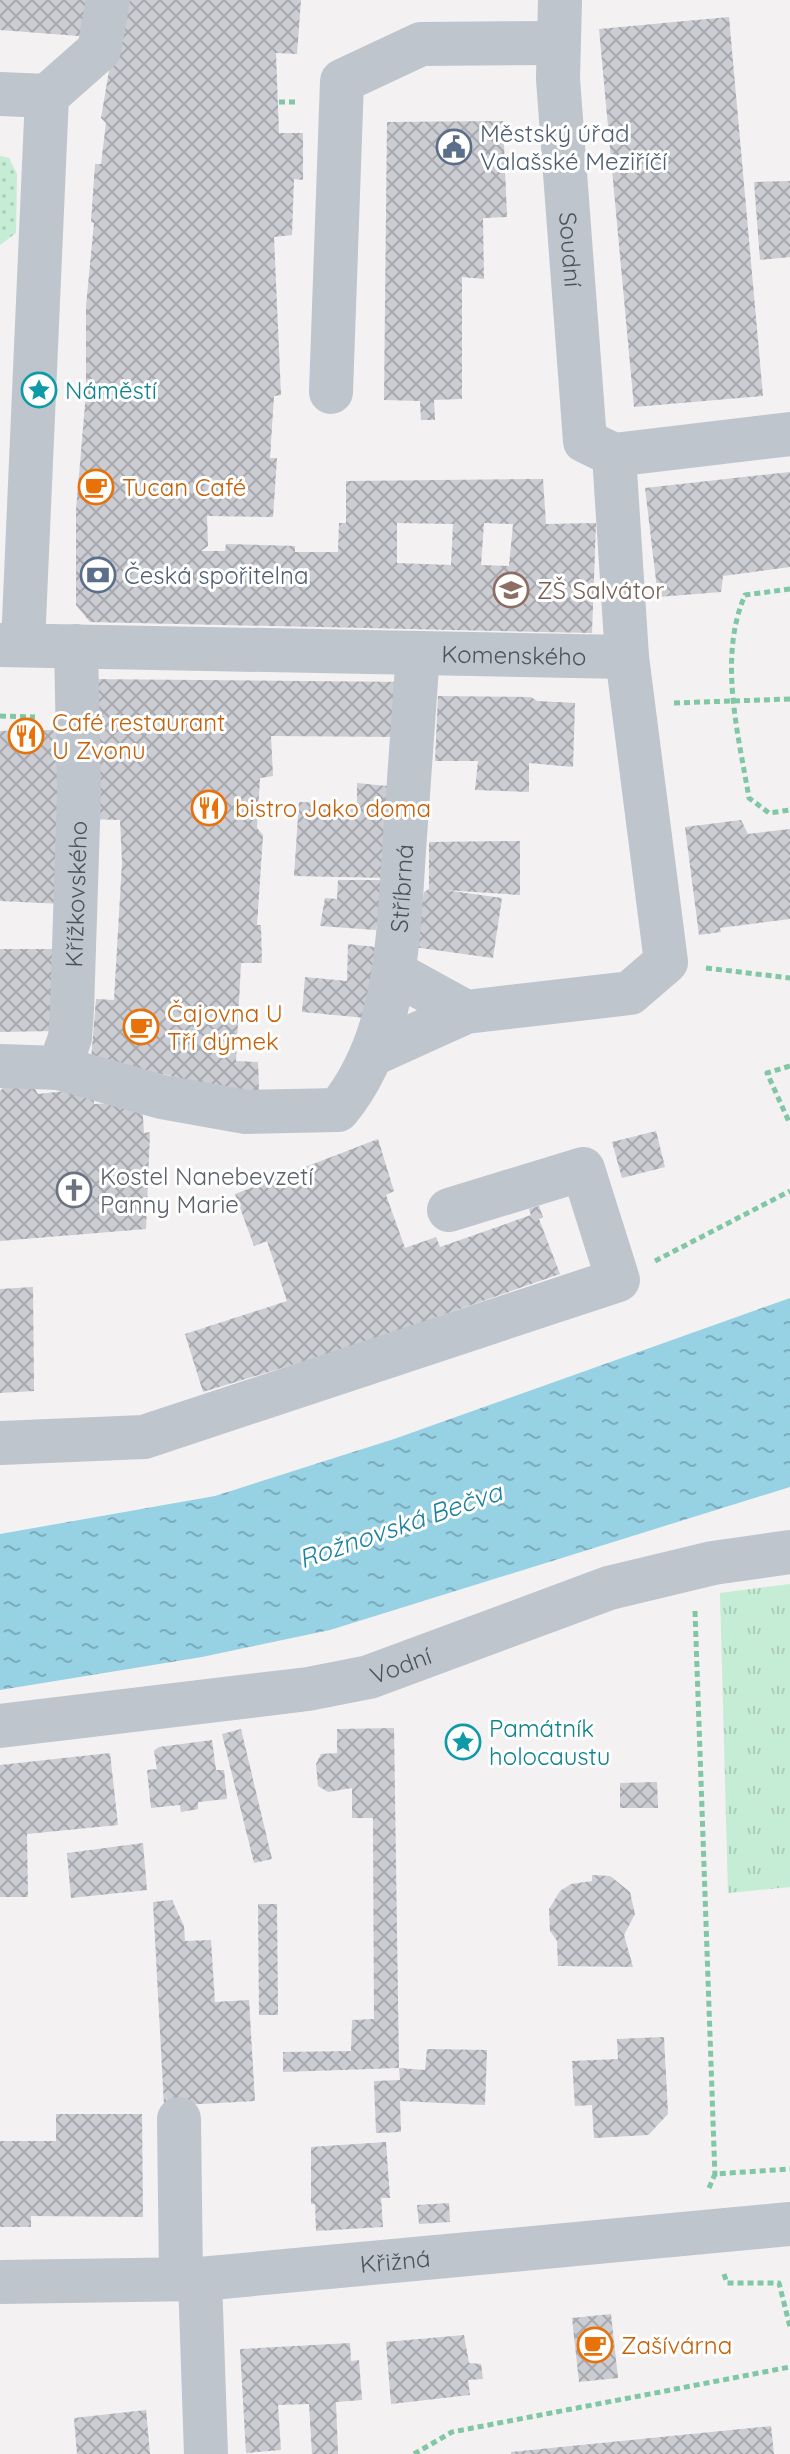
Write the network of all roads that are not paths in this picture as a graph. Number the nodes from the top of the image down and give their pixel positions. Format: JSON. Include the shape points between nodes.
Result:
{"nodes":[{"id":1,"x":108,"y":0,"type":"edge"},
{"id":2,"x":560,"y":0,"type":"edge"},
{"id":3,"x":557,"y":43,"type":"junction"},
{"id":4,"x":0,"y":94,"type":"edge"},
{"id":5,"x":47,"y":96,"type":"junction"},
{"id":6,"x":331,"y":392,"type":"dead end"},
{"id":7,"x":790,"y":434,"type":"edge"},
{"id":8,"x":614,"y":455,"type":"junction"},
{"id":9,"x":12,"y":644,"type":"edge"},
{"id":10,"x":76,"y":646,"type":"junction"},
{"id":11,"x":418,"y":653,"type":"junction"},
{"id":12,"x":627,"y":657,"type":"junction"},
{"id":13,"x":395,"y":973,"type":"junction"},
{"id":14,"x":466,"y":1012,"type":"junction"},
{"id":15,"x":371,"y":1055,"type":"junction"},
{"id":16,"x":0,"y":1066,"type":"edge"},
{"id":17,"x":59,"y":1068,"type":"junction"},
{"id":18,"x":449,"y":1210,"type":"dead end"},
{"id":19,"x":0,"y":1443,"type":"edge"},
{"id":20,"x":790,"y":1552,"type":"edge"},
{"id":21,"x":0,"y":1726,"type":"edge"},
{"id":22,"x":179,"y":2119,"type":"dead end"},
{"id":23,"x":790,"y":2224,"type":"edge"},
{"id":24,"x":190,"y":2279,"type":"junction"},
{"id":25,"x":0,"y":2282,"type":"edge"},
{"id":26,"x":206,"y":2454,"type":"edge"}],
"edges":[{"from":1,"to":5,"type":"street","via":[[99,50]]},
{"from":2,"to":3,"type":"street","name":"Soudní"},
{"from":3,"to":6,"type":"street","via":[[421,44],[342,81]]},
{"from":3,"to":8,"type":"street","name":"Soudní","via":[[585,441]]},
{"from":4,"to":5,"type":"street"},
{"from":5,"to":9,"type":"street"},
{"from":7,"to":8,"type":"street"},
{"from":8,"to":12,"type":"street"},
{"from":9,"to":10,"type":"street","name":"Komenského"},
{"from":10,"to":11,"type":"street","name":"Komenského"},
{"from":10,"to":17,"type":"street","name":"Křížkovského","via":[[79,792],[72,1010],[70,1038]]},
{"from":11,"to":12,"type":"street","name":"Komenského"},
{"from":11,"to":13,"type":"street","name":"Stříbrná"},
{"from":12,"to":14,"type":"street","via":[[666,962],[630,993]]},
{"from":13,"to":14,"type":"street"},
{"from":13,"to":15,"type":"street","name":"Stříbrná"},
{"from":14,"to":15,"type":"street"},
{"from":15,"to":17,"type":"street","name":"Stříbrná","via":[[356,1088],[338,1110],[246,1112],[162,1097]]},
{"from":16,"to":17,"type":"street"},
{"from":18,"to":19,"type":"street","via":[[583,1169],[618,1280],[144,1437]]},
{"from":20,"to":21,"type":"street","name":"Vodní","via":[[685,1570],[577,1599],[369,1677]]},
{"from":22,"to":24,"type":"street"},
{"from":23,"to":24,"type":"street","name":"Křižná"},
{"from":24,"to":25,"type":"street","name":"Křižná"},
{"from":24,"to":26,"type":"street"}]}
